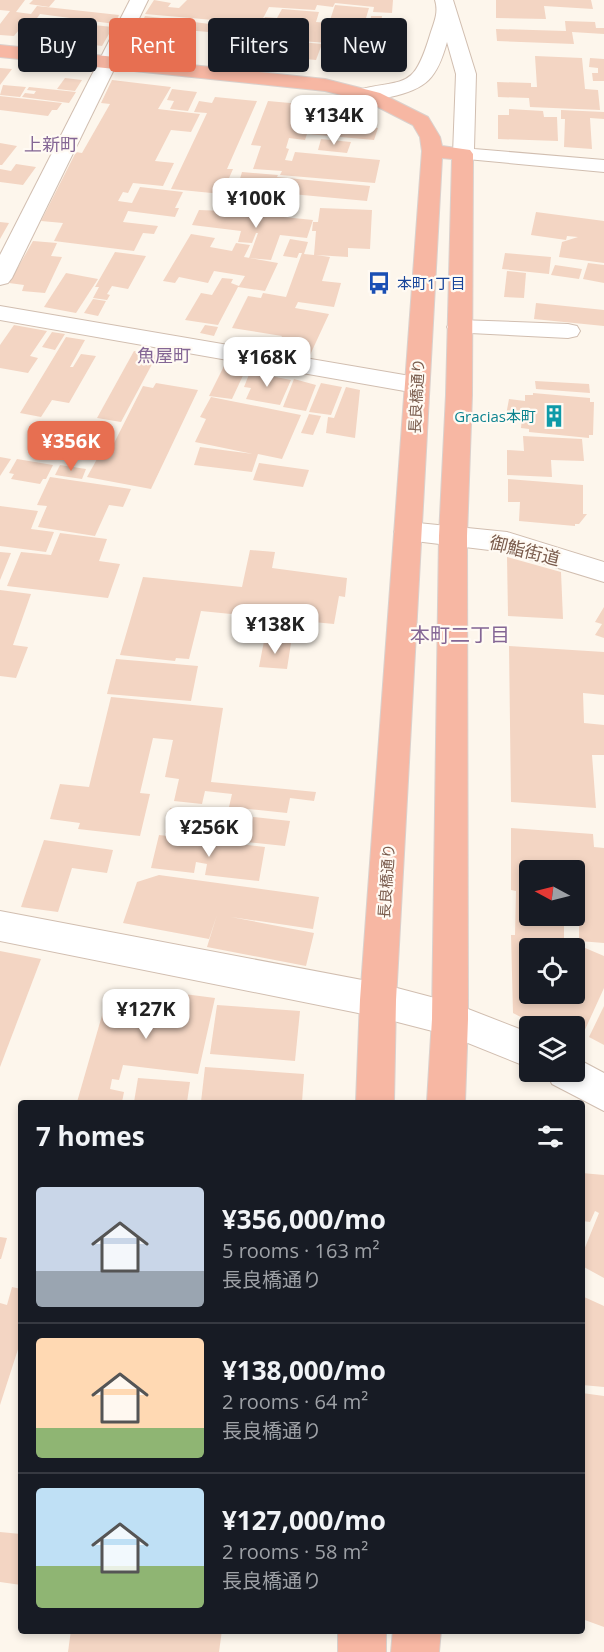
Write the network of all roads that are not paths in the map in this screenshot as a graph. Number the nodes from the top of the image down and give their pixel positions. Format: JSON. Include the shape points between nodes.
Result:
{"nodes":[{"id":1,"x":139,"y":0,"type":"edge"},
{"id":2,"x":445,"y":7,"type":"edge"},
{"id":3,"x":0,"y":51,"type":"edge"},
{"id":4,"x":107,"y":63,"type":"junction"},
{"id":5,"x":364,"y":94,"type":"junction"},
{"id":6,"x":432,"y":151,"type":"junction"},
{"id":7,"x":463,"y":154,"type":"junction"},
{"id":8,"x":604,"y":166,"type":"edge"},
{"id":9,"x":0,"y":279,"type":"edge"},
{"id":10,"x":0,"y":314,"type":"edge"},
{"id":11,"x":459,"y":327,"type":"junction"},
{"id":12,"x":568,"y":331,"type":"dead end"},
{"id":13,"x":416,"y":385,"type":"junction"},
{"id":14,"x":408,"y":532,"type":"junction"},
{"id":15,"x":453,"y":536,"type":"junction"},
{"id":16,"x":604,"y":572,"type":"edge"},
{"id":17,"x":0,"y":926,"type":"edge"},
{"id":18,"x":378,"y":1000,"type":"junction"},
{"id":19,"x":450,"y":1019,"type":"junction"},
{"id":20,"x":519,"y":1047,"type":"edge"},
{"id":21,"x":584,"y":1082,"type":"edge"},
{"id":22,"x":604,"y":1093,"type":"edge"},
{"id":23,"x":375,"y":1100,"type":"edge"},
{"id":24,"x":446,"y":1100,"type":"edge"},
{"id":25,"x":362,"y":1634,"type":"edge"},
{"id":26,"x":417,"y":1634,"type":"edge"},
{"id":27,"x":362,"y":1652,"type":"edge"},
{"id":28,"x":416,"y":1652,"type":"edge"}],
"edges":[{"from":1,"to":4,"type":"street"},
{"from":2,"to":5,"type":"street","via":[[427,72],[421,80],[397,91]]},
{"from":2,"to":7,"type":"street","via":[[466,74]]},
{"from":3,"to":4,"type":"highway","name":"長良橋通り"},
{"from":4,"to":5,"type":"highway","name":"長良橋通り","via":[[325,86]]},
{"from":4,"to":9,"type":"street"},
{"from":5,"to":6,"type":"highway","name":"長良橋通り","via":[[421,121]]},
{"from":6,"to":7,"type":"highway"},
{"from":6,"to":13,"type":"highway","name":"長良橋通り"},
{"from":7,"to":8,"type":"street"},
{"from":7,"to":11,"type":"highway"},
{"from":10,"to":13,"type":"street"},
{"from":11,"to":12,"type":"street"},
{"from":11,"to":15,"type":"highway"},
{"from":13,"to":14,"type":"highway","name":"長良橋通り"},
{"from":14,"to":15,"type":"street","name":"御鮨街道"},
{"from":14,"to":18,"type":"highway","name":"長良橋通り"},
{"from":15,"to":16,"type":"street","name":"御鮨街道","via":[[507,542]]},
{"from":15,"to":19,"type":"highway"},
{"from":17,"to":18,"type":"street"},
{"from":18,"to":19,"type":"street"},
{"from":18,"to":23,"type":"highway","name":"長良橋通り"},
{"from":19,"to":20,"type":"street"},
{"from":19,"to":24,"type":"highway"},
{"from":21,"to":22,"type":"street"},
{"from":25,"to":27,"type":"highway"},
{"from":26,"to":28,"type":"highway"}]}
